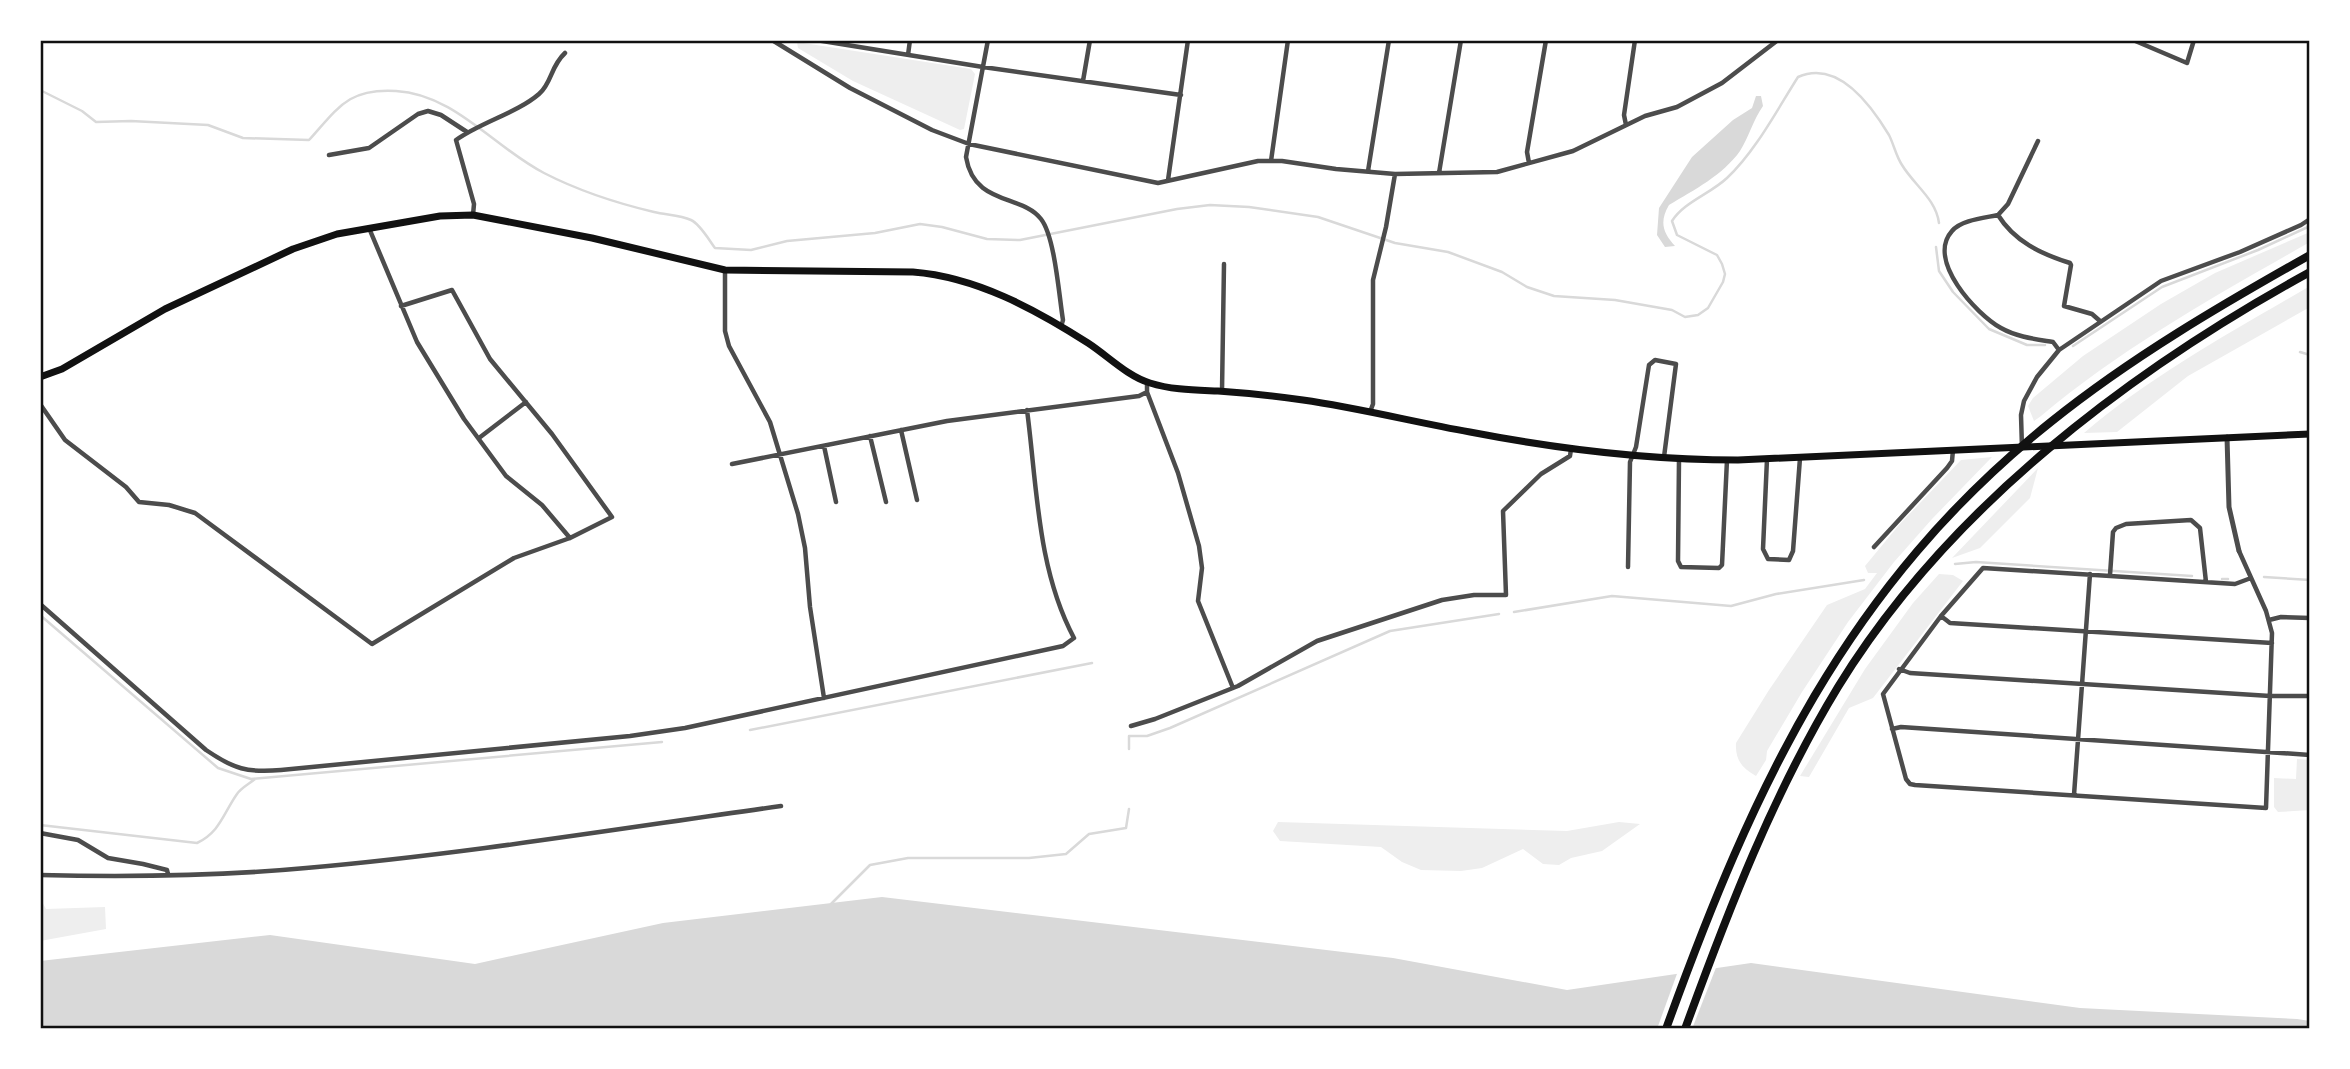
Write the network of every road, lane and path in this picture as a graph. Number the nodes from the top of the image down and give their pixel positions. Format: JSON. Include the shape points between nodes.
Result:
{"nodes":[{"id":1,"x":816,"y":40,"type":"edge"},
{"id":2,"x":910,"y":40,"type":"edge"},
{"id":3,"x":988,"y":40,"type":"edge"},
{"id":4,"x":1090,"y":40,"type":"edge"},
{"id":5,"x":1188,"y":40,"type":"edge"},
{"id":6,"x":1288,"y":40,"type":"edge"},
{"id":7,"x":1389,"y":40,"type":"edge"},
{"id":8,"x":1461,"y":40,"type":"edge"},
{"id":9,"x":1546,"y":40,"type":"edge"},
{"id":10,"x":1635,"y":40,"type":"edge"},
{"id":11,"x":1778,"y":40,"type":"edge"},
{"id":12,"x":2133,"y":40,"type":"edge"},
{"id":13,"x":2194,"y":40,"type":"edge"},
{"id":14,"x":776,"y":41,"type":"edge"},
{"id":15,"x":565,"y":53,"type":"dead end"},
{"id":16,"x":908,"y":55,"type":"junction"},
{"id":17,"x":983,"y":67,"type":"junction"},
{"id":18,"x":1083,"y":81,"type":"junction"},
{"id":19,"x":1181,"y":95,"type":"junction"},
{"id":20,"x":1626,"y":125,"type":"junction"},
{"id":21,"x":467,"y":132,"type":"junction"},
{"id":22,"x":2038,"y":141,"type":"dead end"},
{"id":23,"x":969,"y":144,"type":"junction"},
{"id":24,"x":329,"y":155,"type":"dead end"},
{"id":25,"x":1271,"y":161,"type":"junction"},
{"id":26,"x":1529,"y":163,"type":"junction"},
{"id":27,"x":1368,"y":171,"type":"junction"},
{"id":28,"x":1439,"y":173,"type":"junction"},
{"id":29,"x":1395,"y":174,"type":"junction"},
{"id":30,"x":1168,"y":180,"type":"junction"},
{"id":31,"x":473,"y":215,"type":"junction"},
{"id":32,"x":1998,"y":215,"type":"junction"},
{"id":33,"x":2310,"y":219,"type":"edge"},
{"id":34,"x":369,"y":228,"type":"junction"},
{"id":35,"x":2310,"y":255,"type":"edge"},
{"id":36,"x":1224,"y":264,"type":"dead end"},
{"id":37,"x":726,"y":270,"type":"junction"},
{"id":38,"x":2310,"y":272,"type":"edge"},
{"id":39,"x":401,"y":306,"type":"junction"},
{"id":40,"x":2100,"y":321,"type":"junction"},
{"id":41,"x":1061,"y":328,"type":"junction"},
{"id":42,"x":2059,"y":349,"type":"junction"},
{"id":43,"x":40,"y":377,"type":"edge"},
{"id":44,"x":1147,"y":382,"type":"junction"},
{"id":45,"x":1147,"y":392,"type":"junction"},
{"id":46,"x":1222,"y":392,"type":"junction"},
{"id":47,"x":526,"y":402,"type":"junction"},
{"id":48,"x":40,"y":404,"type":"edge"},
{"id":49,"x":1027,"y":410,"type":"junction"},
{"id":50,"x":1370,"y":412,"type":"junction"},
{"id":51,"x":901,"y":430,"type":"junction"},
{"id":52,"x":2310,"y":434,"type":"edge"},
{"id":53,"x":870,"y":436,"type":"junction"},
{"id":54,"x":2227,"y":437,"type":"junction"},
{"id":55,"x":479,"y":438,"type":"junction"},
{"id":56,"x":824,"y":446,"type":"junction"},
{"id":57,"x":2022,"y":448,"type":"junction"},
{"id":58,"x":1572,"y":449,"type":"junction"},
{"id":59,"x":1953,"y":450,"type":"junction"},
{"id":60,"x":782,"y":456,"type":"junction"},
{"id":61,"x":1632,"y":456,"type":"junction"},
{"id":62,"x":1800,"y":457,"type":"junction"},
{"id":63,"x":1664,"y":458,"type":"junction"},
{"id":64,"x":1767,"y":458,"type":"junction"},
{"id":65,"x":1679,"y":459,"type":"junction"},
{"id":66,"x":1727,"y":460,"type":"junction"},
{"id":67,"x":732,"y":464,"type":"dead end"},
{"id":68,"x":917,"y":500,"type":"dead end"},
{"id":69,"x":836,"y":502,"type":"dead end"},
{"id":70,"x":886,"y":502,"type":"dead end"},
{"id":71,"x":570,"y":538,"type":"junction"},
{"id":72,"x":1874,"y":547,"type":"dead end"},
{"id":73,"x":2239,"y":551,"type":"joint"},
{"id":74,"x":1628,"y":567,"type":"dead end"},
{"id":75,"x":2090,"y":574,"type":"junction"},
{"id":76,"x":2110,"y":575,"type":"junction"},
{"id":77,"x":2251,"y":578,"type":"junction"},
{"id":78,"x":2206,"y":582,"type":"junction"},
{"id":79,"x":40,"y":604,"type":"edge"},
{"id":80,"x":1941,"y":615,"type":"junction"},
{"id":81,"x":2310,"y":618,"type":"edge"},
{"id":82,"x":2269,"y":620,"type":"junction"},
{"id":83,"x":2086,"y":631,"type":"junction"},
{"id":84,"x":2272,"y":643,"type":"junction"},
{"id":85,"x":1899,"y":669,"type":"junction"},
{"id":86,"x":2083,"y":684,"type":"junction"},
{"id":87,"x":1233,"y":688,"type":"junction"},
{"id":88,"x":2270,"y":696,"type":"junction"},
{"id":89,"x":2310,"y":696,"type":"edge"},
{"id":90,"x":824,"y":698,"type":"junction"},
{"id":91,"x":1131,"y":726,"type":"dead end"},
{"id":92,"x":1892,"y":729,"type":"junction"},
{"id":93,"x":2079,"y":739,"type":"junction"},
{"id":94,"x":2268,"y":752,"type":"junction"},
{"id":95,"x":2310,"y":755,"type":"edge"},
{"id":96,"x":2074,"y":795,"type":"junction"},
{"id":97,"x":781,"y":806,"type":"dead end"},
{"id":98,"x":40,"y":833,"type":"edge"},
{"id":99,"x":168,"y":874,"type":"junction"},
{"id":100,"x":40,"y":875,"type":"edge"},
{"id":101,"x":1666,"y":1029,"type":"edge"},
{"id":102,"x":1685,"y":1029,"type":"edge"}],
"edges":[{"from":1,"to":16,"type":"street"},
{"from":2,"to":16,"type":"street"},
{"from":3,"to":17,"type":"street"},
{"from":4,"to":18,"type":"street"},
{"from":5,"to":19,"type":"street"},
{"from":6,"to":25,"type":"street"},
{"from":7,"to":27,"type":"street"},
{"from":8,"to":28,"type":"street"},
{"from":9,"to":26,"type":"street"},
{"from":10,"to":20,"type":"street"},
{"from":11,"to":20,"type":"street","via":[[1707,92]]},
{"from":12,"to":13,"type":"street","via":[[2187,63]]},
{"from":14,"to":23,"type":"street","via":[[849,88]]},
{"from":15,"to":21,"type":"street","via":[[537,96]]},
{"from":16,"to":17,"type":"street"},
{"from":17,"to":18,"type":"street"},
{"from":17,"to":23,"type":"street"},
{"from":18,"to":19,"type":"street"},
{"from":19,"to":30,"type":"street"},
{"from":20,"to":26,"type":"street","via":[[1573,151]]},
{"from":21,"to":24,"type":"street","via":[[428,111],[369,148]]},
{"from":21,"to":31,"type":"street","via":[[456,140]]},
{"from":22,"to":32,"type":"street","via":[[2008,204]]},
{"from":23,"to":30,"type":"street","via":[[1146,181]]},
{"from":23,"to":41,"type":"street","via":[[968,166],[980,184],[1041,218],[1050,243]]},
{"from":25,"to":27,"type":"street"},
{"from":25,"to":30,"type":"street","via":[[1248,161]]},
{"from":26,"to":28,"type":"street","via":[[1497,172]]},
{"from":27,"to":29,"type":"street"},
{"from":28,"to":29,"type":"street"},
{"from":29,"to":50,"type":"street","via":[[1373,280]]},
{"from":31,"to":34,"type":"main road"},
{"from":31,"to":37,"type":"main road"},
{"from":32,"to":40,"type":"street","via":[[2011,234],[2043,254],[2070,263],[2064,306]]},
{"from":32,"to":42,"type":"street","via":[[1953,229],[1945,254],[1948,272],[1994,324],[2026,338],[2053,342]]},
{"from":33,"to":40,"type":"street","via":[[2240,252],[2161,281]]},
{"from":34,"to":39,"type":"street"},
{"from":34,"to":43,"type":"main road","via":[[315,240],[259,264]]},
{"from":35,"to":101,"type":"highway","via":[[2146,353],[2051,421],[1938,526],[1889,582],[1807,705],[1774,767],[1702,929]]},
{"from":36,"to":46,"type":"street"},
{"from":37,"to":41,"type":"main road","via":[[940,275],[998,294]]},
{"from":37,"to":60,"type":"street","via":[[729,346],[768,418]]},
{"from":38,"to":102,"type":"highway","via":[[2200,338],[2077,425],[2028,465],[1905,595],[1839,685],[1792,768],[1742,878]]},
{"from":39,"to":47,"type":"street","via":[[452,290],[490,359]]},
{"from":39,"to":55,"type":"street"},
{"from":40,"to":42,"type":"street"},
{"from":41,"to":44,"type":"main road"},
{"from":42,"to":57,"type":"street","via":[[2024,401]]},
{"from":44,"to":45,"type":"street"},
{"from":44,"to":46,"type":"main road"},
{"from":45,"to":49,"type":"street"},
{"from":45,"to":87,"type":"street","via":[[1178,472],[1199,547],[1198,601]]},
{"from":46,"to":50,"type":"main road"},
{"from":47,"to":55,"type":"street"},
{"from":47,"to":71,"type":"street","via":[[612,517]]},
{"from":48,"to":71,"type":"street","via":[[65,440],[139,502],[195,513],[372,644],[514,558]]},
{"from":49,"to":51,"type":"street"},
{"from":49,"to":90,"type":"street","via":[[1041,534],[1074,638],[1063,646]]},
{"from":50,"to":58,"type":"main road"},
{"from":51,"to":53,"type":"street"},
{"from":51,"to":68,"type":"street"},
{"from":52,"to":54,"type":"main road"},
{"from":53,"to":56,"type":"street"},
{"from":53,"to":70,"type":"street"},
{"from":54,"to":57,"type":"main road"},
{"from":54,"to":73,"type":"street","via":[[2229,507]]},
{"from":55,"to":71,"type":"street","via":[[506,476],[542,505]]},
{"from":56,"to":60,"type":"street"},
{"from":56,"to":69,"type":"street"},
{"from":57,"to":59,"type":"main road"},
{"from":58,"to":61,"type":"main road"},
{"from":58,"to":87,"type":"street","via":[[1570,456],[1541,474],[1503,511],[1506,595],[1442,600],[1317,641]]},
{"from":59,"to":62,"type":"main road"},
{"from":59,"to":72,"type":"street","via":[[1947,468]]},
{"from":60,"to":67,"type":"street"},
{"from":60,"to":90,"type":"street","via":[[805,548]]},
{"from":61,"to":63,"type":"main road"},
{"from":61,"to":63,"type":"street","via":[[1649,365],[1655,360],[1676,364]]},
{"from":61,"to":74,"type":"street"},
{"from":62,"to":64,"type":"main road"},
{"from":62,"to":64,"type":"street","via":[[1793,551],[1784,561],[1768,559],[1763,549]]},
{"from":63,"to":65,"type":"main road"},
{"from":64,"to":66,"type":"main road"},
{"from":65,"to":66,"type":"main road"},
{"from":65,"to":66,"type":"street","via":[[1678,561],[1681,567],[1718,568],[1722,565]]},
{"from":73,"to":77,"type":"street"},
{"from":75,"to":76,"type":"street"},
{"from":75,"to":80,"type":"street","via":[[1983,568]]},
{"from":75,"to":83,"type":"street"},
{"from":76,"to":78,"type":"street"},
{"from":76,"to":78,"type":"street","via":[[2116,528],[2191,520],[2200,528]]},
{"from":77,"to":78,"type":"street","via":[[2240,583]]},
{"from":77,"to":82,"type":"street"},
{"from":79,"to":90,"type":"street","via":[[206,750],[247,771],[630,736]]},
{"from":80,"to":83,"type":"street","via":[[1950,623]]},
{"from":80,"to":85,"type":"street"},
{"from":81,"to":82,"type":"street"},
{"from":82,"to":84,"type":"street"},
{"from":83,"to":84,"type":"street"},
{"from":83,"to":86,"type":"street"},
{"from":84,"to":88,"type":"street"},
{"from":85,"to":86,"type":"street"},
{"from":85,"to":92,"type":"street","via":[[1883,694]]},
{"from":86,"to":88,"type":"street"},
{"from":86,"to":93,"type":"street"},
{"from":87,"to":91,"type":"street"},
{"from":88,"to":89,"type":"street"},
{"from":88,"to":94,"type":"street"},
{"from":92,"to":93,"type":"street"},
{"from":92,"to":96,"type":"street","via":[[1910,784]]},
{"from":93,"to":94,"type":"street"},
{"from":93,"to":96,"type":"street"},
{"from":94,"to":95,"type":"street"},
{"from":94,"to":96,"type":"street","via":[[2267,804],[2262,809]]},
{"from":97,"to":99,"type":"street","via":[[392,859],[266,871]]},
{"from":98,"to":99,"type":"street","via":[[78,840],[108,858],[167,870]]},
{"from":99,"to":100,"type":"street"}]}
